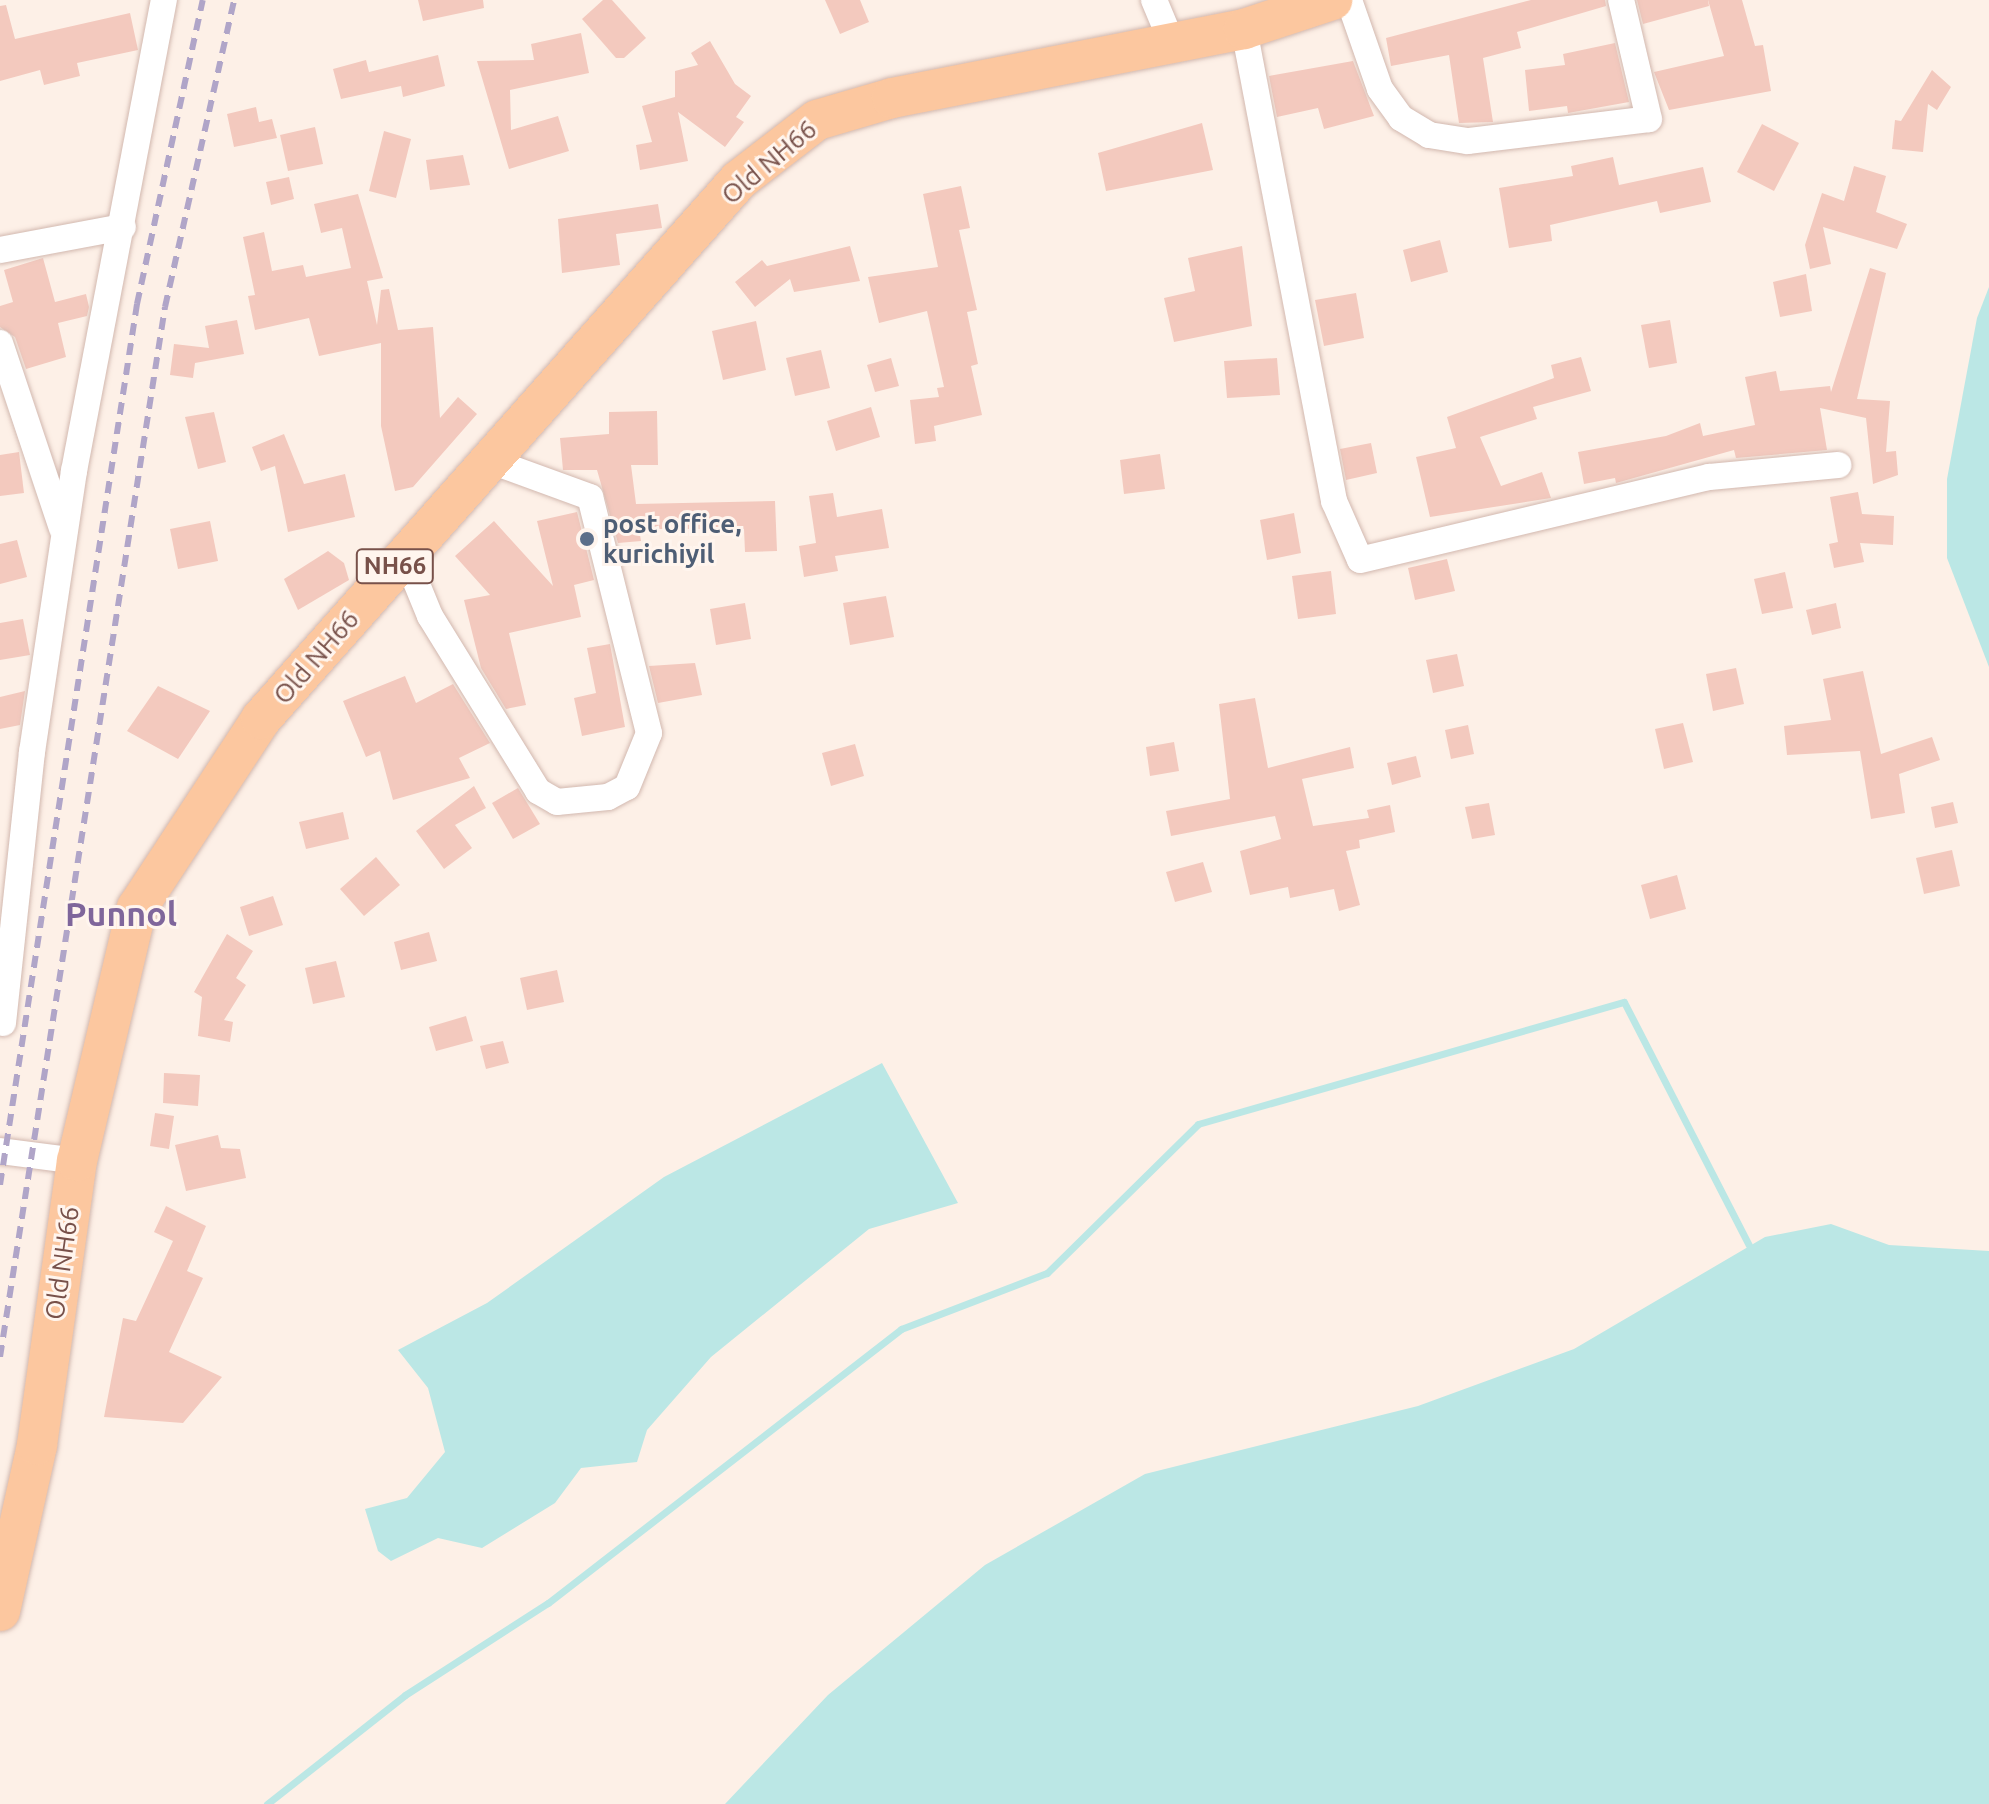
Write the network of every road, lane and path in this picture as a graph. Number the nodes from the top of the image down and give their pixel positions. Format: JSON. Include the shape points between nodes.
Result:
{"nodes":[{"id":1,"x":164,"y":0,"type":"edge"},
{"id":2,"x":1154,"y":0,"type":"edge"},
{"id":3,"x":1332,"y":0,"type":"edge"},
{"id":4,"x":1349,"y":0,"type":"edge"},
{"id":5,"x":1621,"y":0,"type":"edge"},
{"id":6,"x":1244,"y":29,"type":"junction"},
{"id":7,"x":1172,"y":43,"type":"junction"},
{"id":8,"x":123,"y":227,"type":"junction"},
{"id":9,"x":0,"y":250,"type":"edge"},
{"id":10,"x":0,"y":343,"type":"edge"},
{"id":11,"x":491,"y":461,"type":"junction"},
{"id":12,"x":1838,"y":465,"type":"dead end"},
{"id":13,"x":65,"y":535,"type":"junction"},
{"id":14,"x":405,"y":555,"type":"junction"},
{"id":15,"x":1,"y":1028,"type":"edge"},
{"id":16,"x":0,"y":1151,"type":"edge"},
{"id":17,"x":77,"y":1161,"type":"junction"},
{"id":18,"x":0,"y":1611,"type":"edge"}],
"edges":[{"from":1,"to":8,"type":"street"},
{"from":2,"to":7,"type":"street"},
{"from":3,"to":6,"type":"main road","name":"Old NH66","number":"NH66"},
{"from":4,"to":5,"type":"street","via":[[1380,89],[1401,118],[1429,135],[1468,141],[1649,119]]},
{"from":6,"to":7,"type":"main road","name":"Old NH66","number":"NH66"},
{"from":6,"to":12,"type":"street","via":[[1334,501],[1360,560],[1709,477]]},
{"from":7,"to":11,"type":"main road","name":"Old NH66","number":"NH66","via":[[892,98],[817,120],[739,180]]},
{"from":8,"to":9,"type":"street"},
{"from":8,"to":13,"type":"street"},
{"from":10,"to":13,"type":"street"},
{"from":11,"to":14,"type":"main road","name":"Old NH66","number":"NH66"},
{"from":11,"to":14,"type":"street","via":[[590,497],[649,733],[627,787],[608,797],[557,802],[538,791],[430,616]]},
{"from":13,"to":15,"type":"street","via":[[32,752]]},
{"from":14,"to":17,"type":"main road","name":"Old NH66","number":"NH66","via":[[261,719],[137,908]]},
{"from":16,"to":17,"type":"street"},
{"from":17,"to":18,"type":"main road","name":"Old NH66","number":"NH66","via":[[37,1445]]}]}
